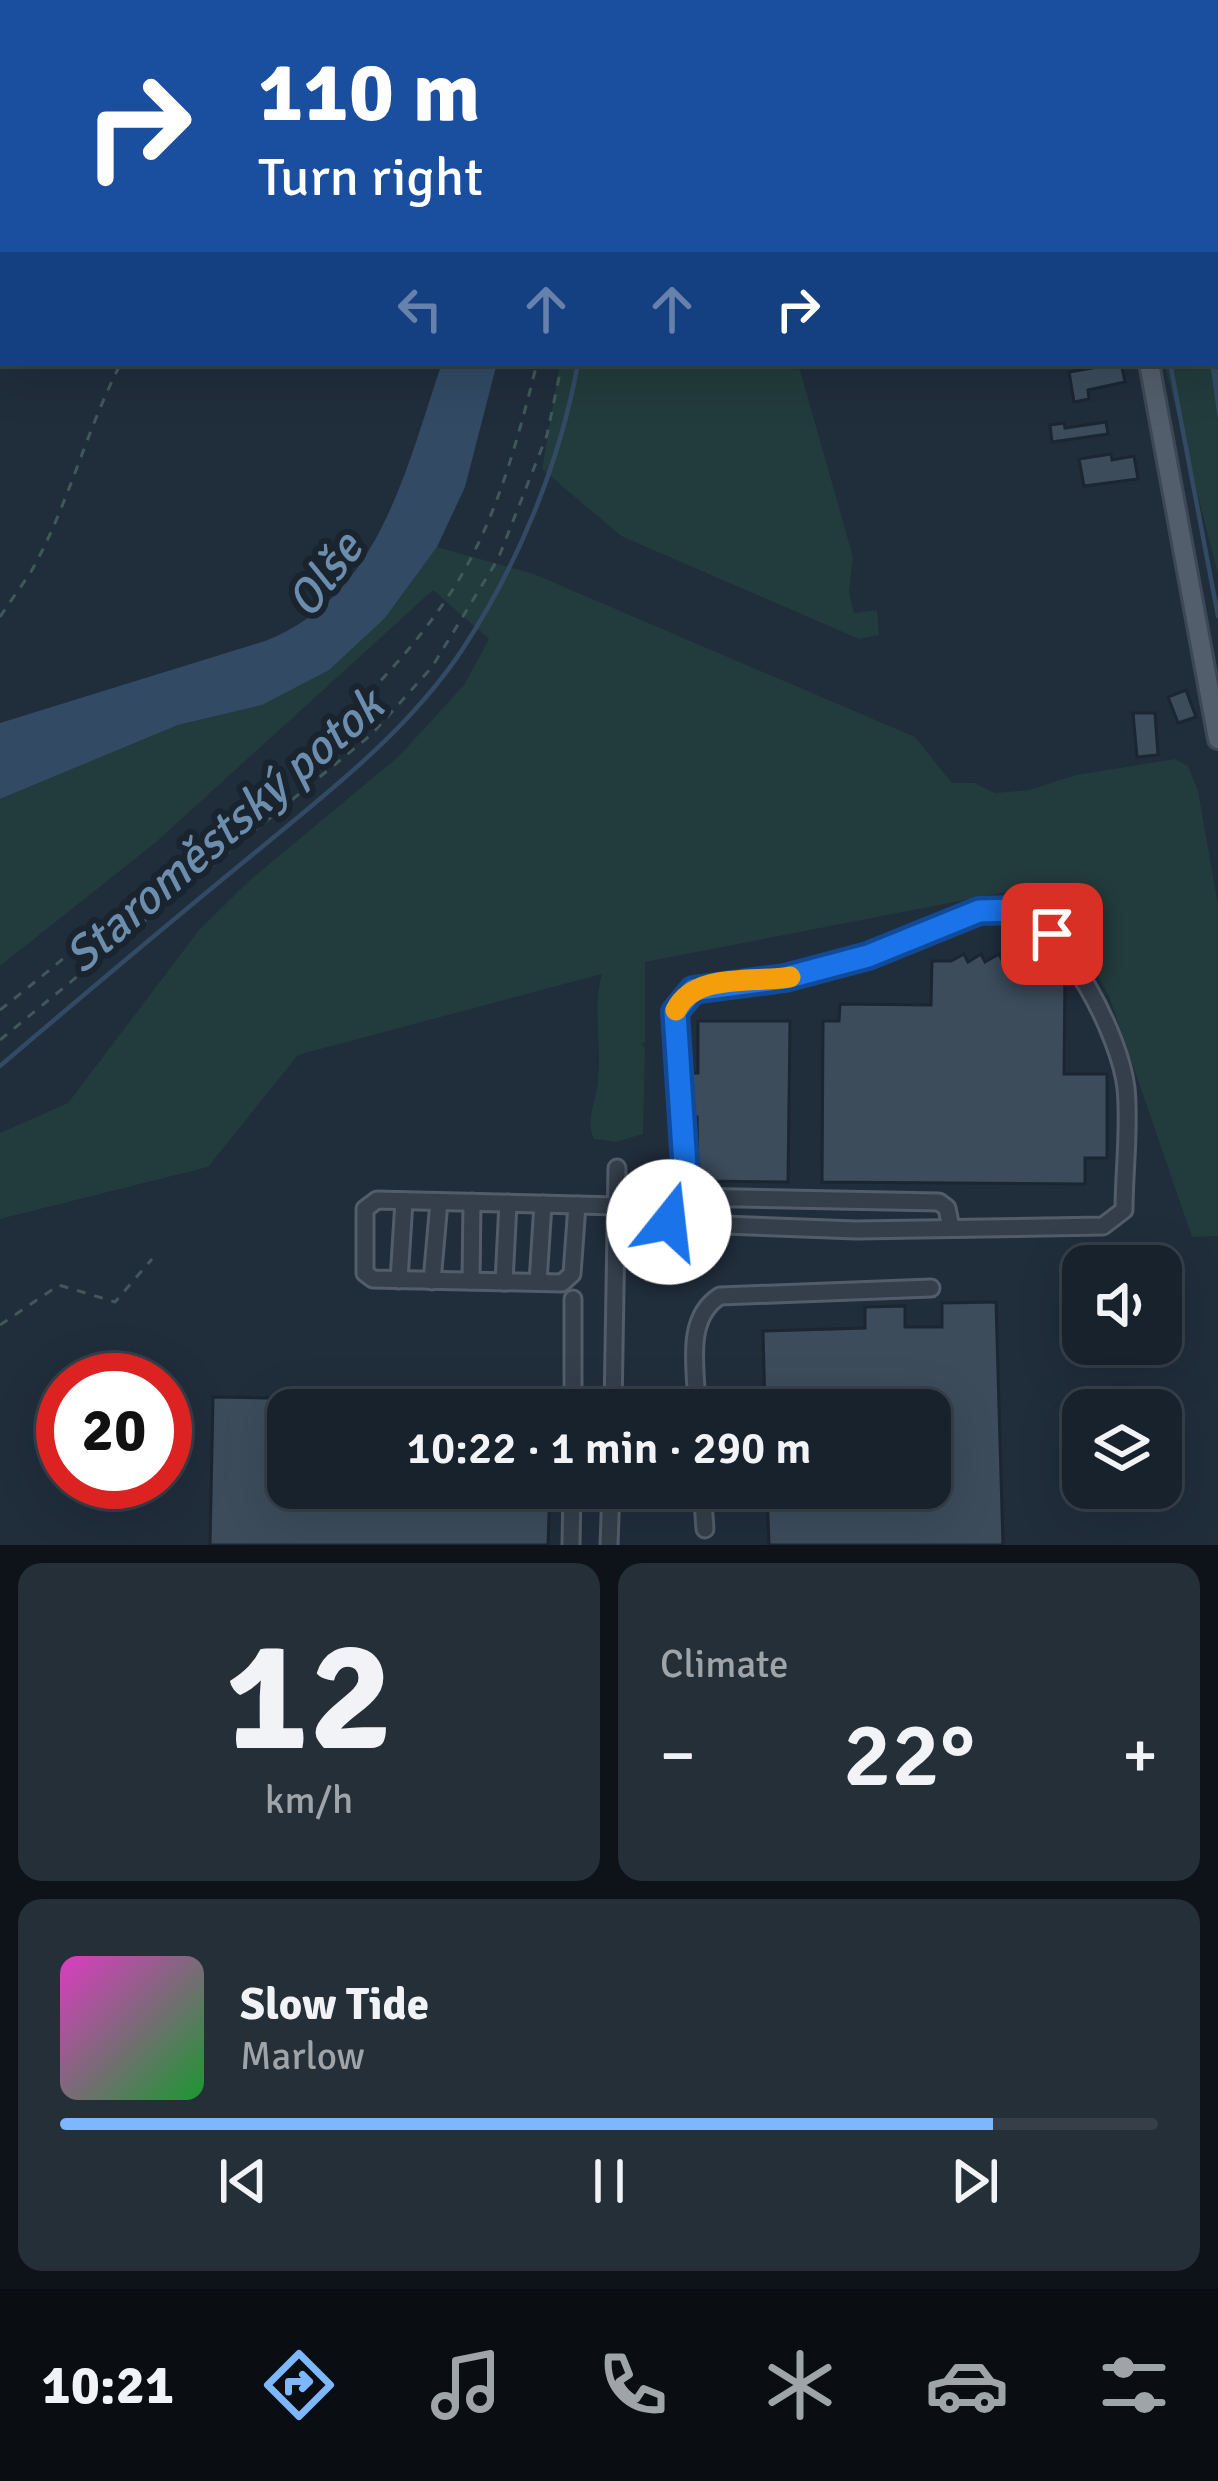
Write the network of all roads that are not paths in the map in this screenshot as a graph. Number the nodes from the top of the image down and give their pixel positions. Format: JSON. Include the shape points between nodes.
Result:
{"nodes":[{"id":1,"x":1150,"y":366,"type":"edge"},
{"id":2,"x":1214,"y":688,"type":"edge"},
{"id":3,"x":1218,"y":739,"type":"edge"},
{"id":4,"x":617,"y":1168,"type":"dead end"},
{"id":5,"x":687,"y":1197,"type":"junction"},
{"id":6,"x":404,"y":1201,"type":"junction"},
{"id":7,"x":439,"y":1202,"type":"junction"},
{"id":8,"x":472,"y":1202,"type":"junction"},
{"id":9,"x":858,"y":1202,"type":"junction"},
{"id":10,"x":508,"y":1203,"type":"junction"},
{"id":11,"x":543,"y":1204,"type":"junction"},
{"id":12,"x":577,"y":1205,"type":"junction"},
{"id":13,"x":618,"y":1214,"type":"junction"},
{"id":14,"x":669,"y":1222,"type":"junction"},
{"id":15,"x":951,"y":1228,"type":"junction"},
{"id":16,"x":856,"y":1230,"type":"junction"},
{"id":17,"x":399,"y":1280,"type":"junction"},
{"id":18,"x":432,"y":1281,"type":"junction"},
{"id":19,"x":471,"y":1281,"type":"junction"},
{"id":20,"x":504,"y":1282,"type":"junction"},
{"id":21,"x":538,"y":1282,"type":"junction"},
{"id":22,"x":932,"y":1288,"type":"dead end"},
{"id":23,"x":573,"y":1299,"type":"dead end"},
{"id":24,"x":573,"y":1389,"type":"edge"},
{"id":25,"x":614,"y":1389,"type":"edge"},
{"id":26,"x":697,"y":1389,"type":"edge"},
{"id":27,"x":572,"y":1509,"type":"edge"},
{"id":28,"x":610,"y":1509,"type":"edge"},
{"id":29,"x":704,"y":1509,"type":"edge"},
{"id":30,"x":705,"y":1529,"type":"dead end"},
{"id":31,"x":571,"y":1545,"type":"edge"},
{"id":32,"x":609,"y":1545,"type":"edge"}],
"edges":[{"from":1,"to":2,"type":"main road"},
{"from":2,"to":3,"type":"main road"},
{"from":4,"to":13,"type":"street"},
{"from":5,"to":9,"type":"street"},
{"from":5,"to":14,"type":"street"},
{"from":5,"to":15,"type":"street","via":[[675,1012],[693,990],[785,978],[868,956],[979,911],[1015,910],[1052,934],[1083,976],[1118,1056],[1126,1088],[1124,1210],[1103,1226]]},
{"from":6,"to":7,"type":"street"},
{"from":6,"to":17,"type":"street"},
{"from":6,"to":17,"type":"street","via":[[377,1200],[365,1209],[364,1273]]},
{"from":7,"to":8,"type":"street"},
{"from":7,"to":18,"type":"street"},
{"from":8,"to":10,"type":"street"},
{"from":8,"to":19,"type":"street"},
{"from":9,"to":15,"type":"street","via":[[939,1202]]},
{"from":9,"to":16,"type":"street"},
{"from":10,"to":11,"type":"street"},
{"from":10,"to":20,"type":"street"},
{"from":11,"to":12,"type":"street"},
{"from":11,"to":21,"type":"street"},
{"from":12,"to":13,"type":"street"},
{"from":12,"to":21,"type":"street","via":[[572,1274]]},
{"from":13,"to":14,"type":"street"},
{"from":13,"to":25,"type":"street"},
{"from":14,"to":16,"type":"street"},
{"from":15,"to":16,"type":"street"},
{"from":17,"to":18,"type":"street"},
{"from":18,"to":19,"type":"street"},
{"from":19,"to":20,"type":"street"},
{"from":20,"to":21,"type":"street"},
{"from":22,"to":26,"type":"street","via":[[720,1296],[696,1328]]},
{"from":23,"to":24,"type":"street"},
{"from":27,"to":31,"type":"street"},
{"from":28,"to":32,"type":"street"},
{"from":29,"to":30,"type":"street"}]}
